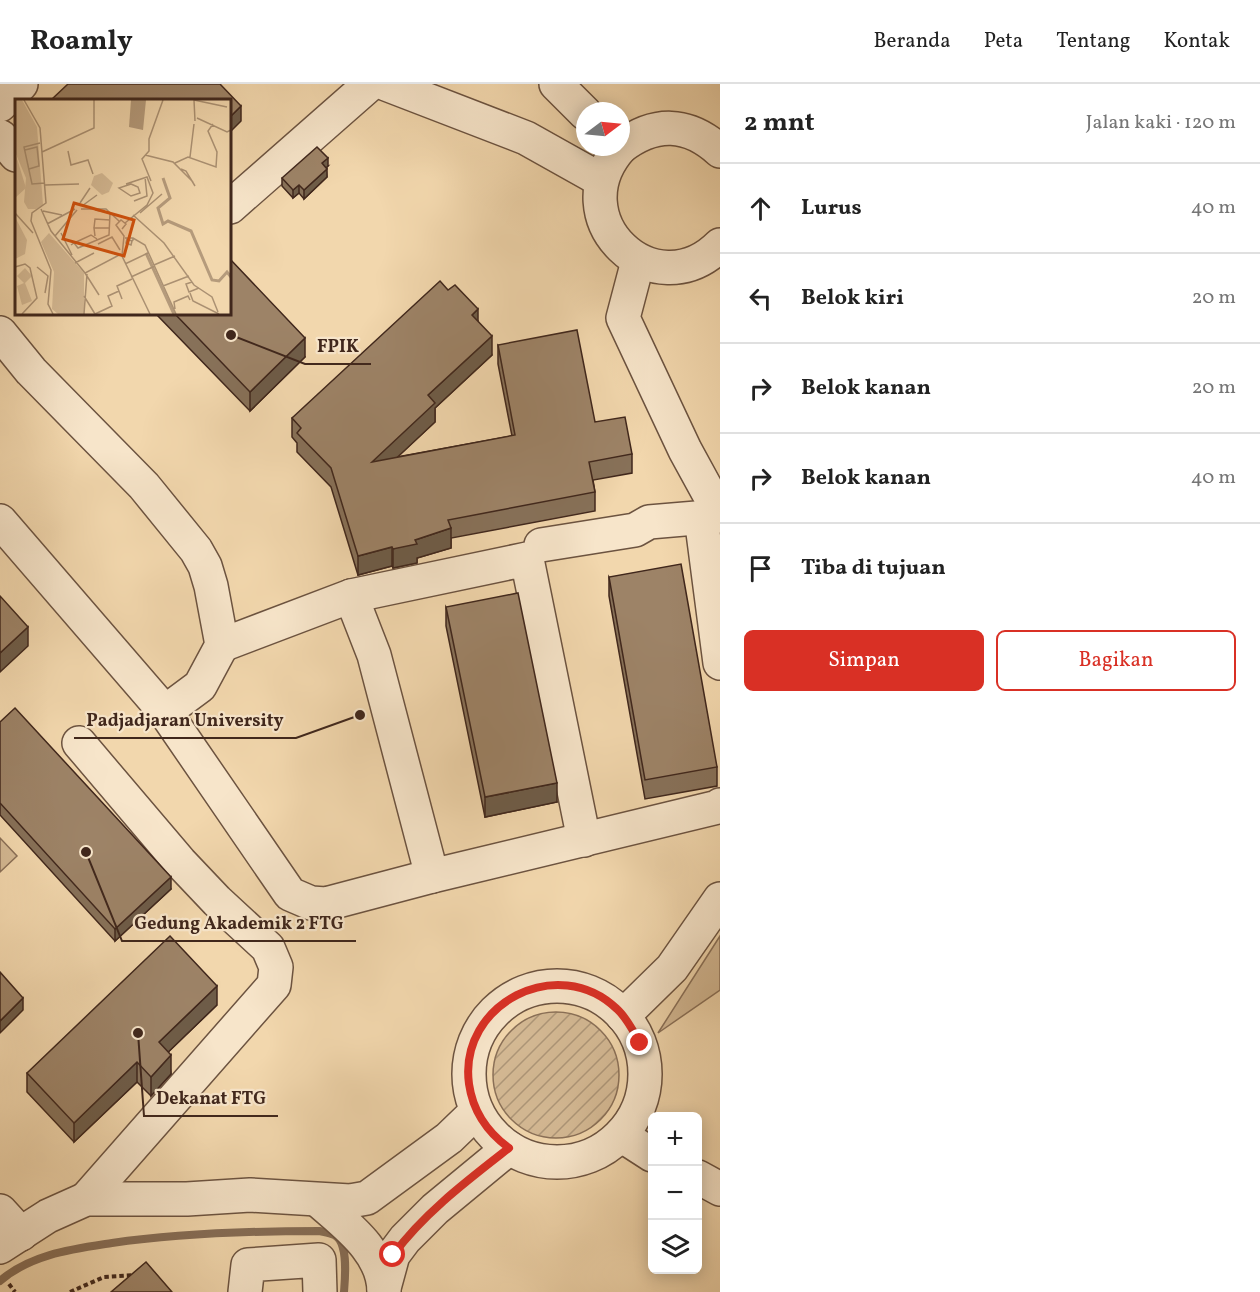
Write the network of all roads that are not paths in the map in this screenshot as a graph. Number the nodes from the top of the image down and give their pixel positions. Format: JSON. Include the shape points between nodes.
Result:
{"nodes":[{"id":1,"x":21,"y":84,"type":"edge"},
{"id":2,"x":370,"y":84,"type":"edge"},
{"id":3,"x":386,"y":84,"type":"edge"},
{"id":4,"x":556,"y":84,"type":"edge"},
{"id":5,"x":576,"y":104,"type":"edge"},
{"id":6,"x":0,"y":105,"type":"edge"},
{"id":7,"x":630,"y":140,"type":"edge"},
{"id":8,"x":720,"y":151,"type":"edge"},
{"id":9,"x":613,"y":156,"type":"edge"},
{"id":10,"x":601,"y":180,"type":"junction"},
{"id":11,"x":231,"y":206,"type":"edge"},
{"id":12,"x":716,"y":256,"type":"edge"},
{"id":13,"x":638,"y":261,"type":"junction"},
{"id":14,"x":0,"y":333,"type":"edge"},
{"id":15,"x":714,"y":515,"type":"edge"},
{"id":16,"x":0,"y":522,"type":"edge"},
{"id":17,"x":540,"y":545,"type":"dead end"},
{"id":18,"x":351,"y":596,"type":"junction"},
{"id":19,"x":222,"y":645,"type":"junction"},
{"id":20,"x":720,"y":663,"type":"edge"},
{"id":21,"x":165,"y":712,"type":"junction"},
{"id":22,"x":79,"y":743,"type":"dead end"},
{"id":23,"x":720,"y":805,"type":"edge"},
{"id":24,"x":584,"y":840,"type":"junction"},
{"id":25,"x":432,"y":876,"type":"junction"},
{"id":26,"x":720,"y":899,"type":"edge"},
{"id":27,"x":623,"y":1016,"type":"junction"},
{"id":28,"x":476,"y":1112,"type":"junction"},
{"id":29,"x":621,"y":1135,"type":"junction"},
{"id":30,"x":509,"y":1148,"type":"junction"},
{"id":31,"x":648,"y":1152,"type":"edge"},
{"id":32,"x":702,"y":1179,"type":"edge"},
{"id":33,"x":720,"y":1189,"type":"edge"},
{"id":34,"x":86,"y":1199,"type":"junction"},
{"id":35,"x":319,"y":1201,"type":"junction"},
{"id":36,"x":7,"y":1230,"type":"edge"},
{"id":37,"x":384,"y":1290,"type":"edge"},
{"id":38,"x":245,"y":1292,"type":"edge"},
{"id":39,"x":320,"y":1292,"type":"edge"}],
"edges":[{"from":1,"to":6,"type":"lane"},
{"from":2,"to":11,"type":"lane"},
{"from":3,"to":10,"type":"lane","via":[[526,138]]},
{"from":4,"to":5,"type":"lane"},
{"from":7,"to":8,"type":"lane","via":[[652,129],[672,128],[690,131]]},
{"from":9,"to":10,"type":"lane"},
{"from":10,"to":13,"type":"lane","via":[[599,204],[605,227],[619,247]]},
{"from":12,"to":13,"type":"lane","via":[[673,267]]},
{"from":13,"to":15,"type":"lane","via":[[623,318]]},
{"from":14,"to":19,"type":"lane","via":[[30,370],[144,486],[196,550],[211,586]]},
{"from":15,"to":17,"type":"lane","via":[[649,522],[635,530]]},
{"from":15,"to":20,"type":"lane"},
{"from":16,"to":21,"type":"lane"},
{"from":18,"to":19,"type":"lane"},
{"from":18,"to":24,"type":"lane","via":[[527,559]]},
{"from":18,"to":25,"type":"lane","via":[[374,656]]},
{"from":19,"to":21,"type":"lane","via":[[200,686]]},
{"from":21,"to":25,"type":"lane","via":[[290,894],[311,903],[327,904]]},
{"from":22,"to":34,"type":"lane","via":[[217,901],[268,948],[276,967],[274,985]]},
{"from":23,"to":24,"type":"lane"},
{"from":24,"to":25,"type":"lane"},
{"from":26,"to":27,"type":"lane","via":[[672,968]]},
{"from":27,"to":28,"type":"lane","via":[[604,999],[570,986],[549,985],[505,1001],[481,1027],[471,1051],[468,1072]]},
{"from":27,"to":29,"type":"lane","via":[[640,1043],[645,1082],[641,1102]]},
{"from":28,"to":30,"type":"lane"},
{"from":28,"to":35,"type":"lane","via":[[449,1138],[367,1198]]},
{"from":29,"to":30,"type":"lane","via":[[593,1155],[555,1163],[530,1159]]},
{"from":29,"to":31,"type":"lane"},
{"from":30,"to":37,"type":"lane","via":[[405,1239],[393,1255]]},
{"from":32,"to":33,"type":"lane"},
{"from":34,"to":35,"type":"lane","via":[[250,1195]]},
{"from":34,"to":36,"type":"lane"},
{"from":35,"to":37,"type":"lane","via":[[372,1252]]},
{"from":38,"to":39,"type":"lane","via":[[248,1265],[319,1260]]}]}
